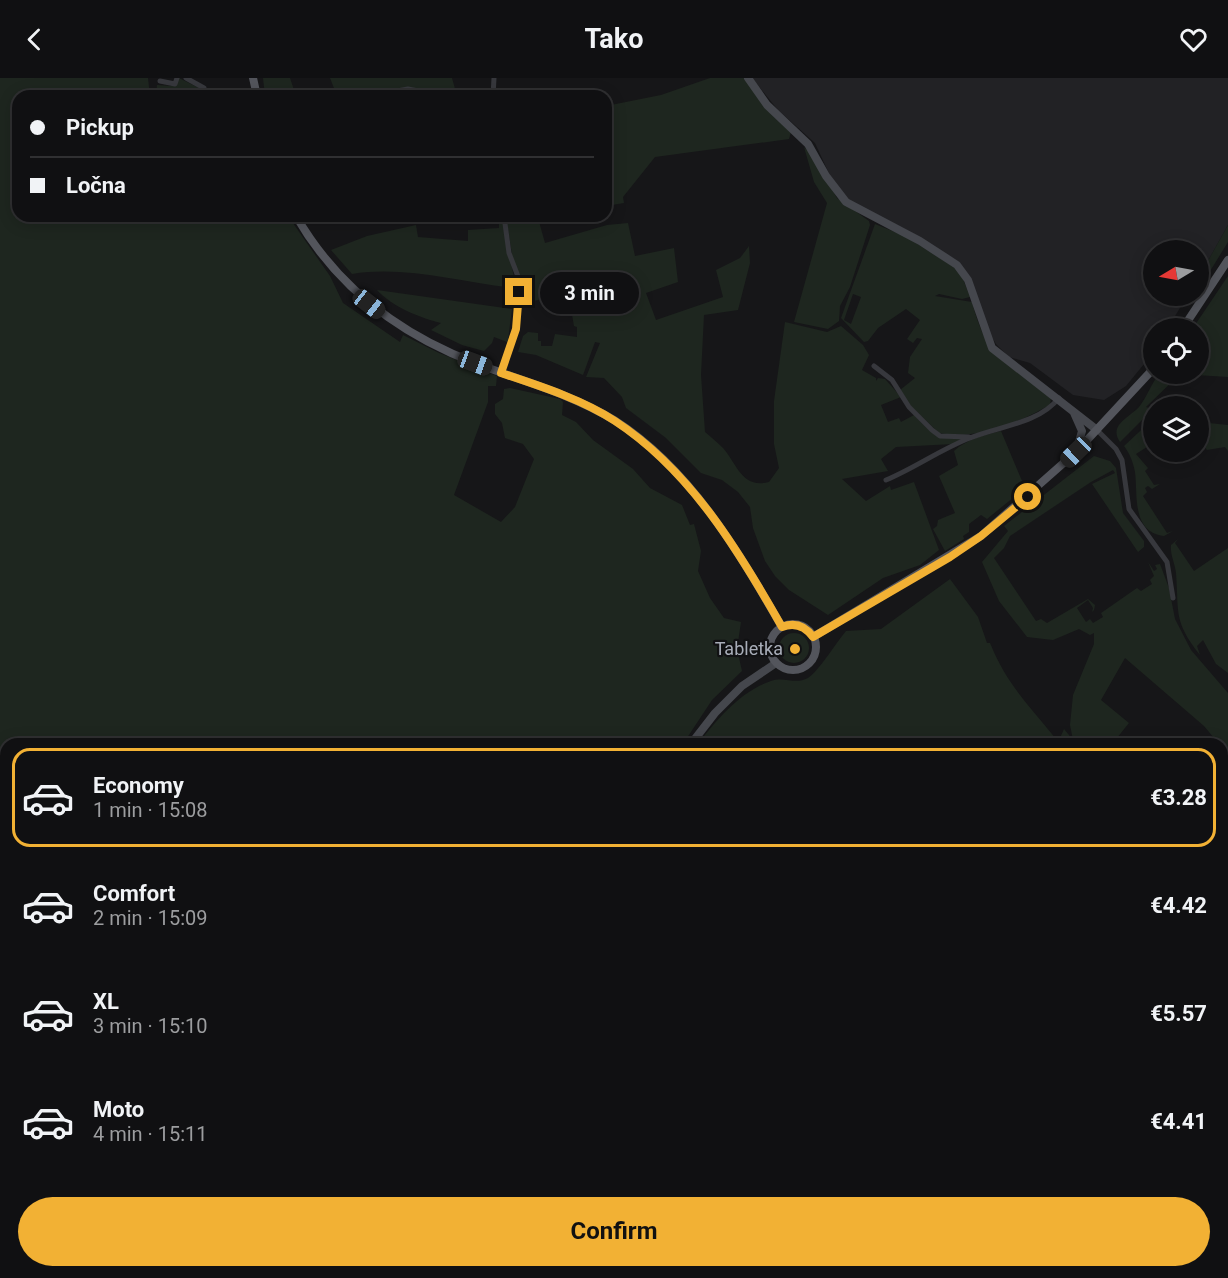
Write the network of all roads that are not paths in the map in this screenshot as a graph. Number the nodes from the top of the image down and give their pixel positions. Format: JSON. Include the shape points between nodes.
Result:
{"nodes":[{"id":1,"x":177,"y":78,"type":"edge"},
{"id":2,"x":186,"y":78,"type":"edge"},
{"id":3,"x":748,"y":78,"type":"edge"},
{"id":4,"x":160,"y":81,"type":"dead end"},
{"id":5,"x":203,"y":90,"type":"edge"},
{"id":6,"x":301,"y":222,"type":"edge"},
{"id":7,"x":505,"y":222,"type":"edge"},
{"id":8,"x":1228,"y":260,"type":"edge"},
{"id":9,"x":1190,"y":318,"type":"edge"},
{"id":10,"x":874,"y":366,"type":"dead end"},
{"id":11,"x":501,"y":373,"type":"junction"},
{"id":12,"x":1143,"y":380,"type":"edge"},
{"id":13,"x":1059,"y":398,"type":"junction"},
{"id":14,"x":1068,"y":405,"type":"junction"},
{"id":15,"x":1097,"y":430,"type":"junction"},
{"id":16,"x":971,"y":437,"type":"junction"},
{"id":17,"x":1060,"y":468,"type":"junction"},
{"id":18,"x":886,"y":480,"type":"dead end"},
{"id":19,"x":1173,"y":598,"type":"dead end"},
{"id":20,"x":782,"y":627,"type":"junction"},
{"id":21,"x":813,"y":637,"type":"junction"},
{"id":22,"x":776,"y":663,"type":"junction"},
{"id":23,"x":696,"y":738,"type":"edge"}],
"edges":[{"from":1,"to":4,"type":"street","via":[[175,84]]},
{"from":2,"to":5,"type":"street"},
{"from":3,"to":13,"type":"street","via":[[767,105],[808,144],[846,202],[915,237],[961,269],[992,348]]},
{"from":6,"to":11,"type":"main road","via":[[329,265],[390,320],[444,351]]},
{"from":7,"to":11,"type":"street","via":[[509,253],[519,279],[519,305],[516,329]]},
{"from":8,"to":9,"type":"main road"},
{"from":10,"to":16,"type":"street","via":[[892,380],[909,407],[940,436]]},
{"from":11,"to":20,"type":"main road","via":[[595,410],[634,434],[668,463],[726,537]]},
{"from":12,"to":15,"type":"main road"},
{"from":13,"to":14,"type":"street"},
{"from":13,"to":16,"type":"street","via":[[1037,415]]},
{"from":14,"to":15,"type":"street"},
{"from":14,"to":17,"type":"street","via":[[1079,420],[1082,435],[1077,449]]},
{"from":15,"to":17,"type":"main road"},
{"from":15,"to":19,"type":"street","via":[[1122,460],[1129,509],[1167,562]]},
{"from":16,"to":18,"type":"street"},
{"from":17,"to":21,"type":"main road","via":[[981,536]]},
{"from":20,"to":21,"type":"main road","via":[[803,627]]},
{"from":20,"to":22,"type":"main road","via":[[770,644]]},
{"from":21,"to":22,"type":"main road","via":[[813,658],[802,668],[788,670]]},
{"from":22,"to":23,"type":"street","via":[[742,686]]}]}
